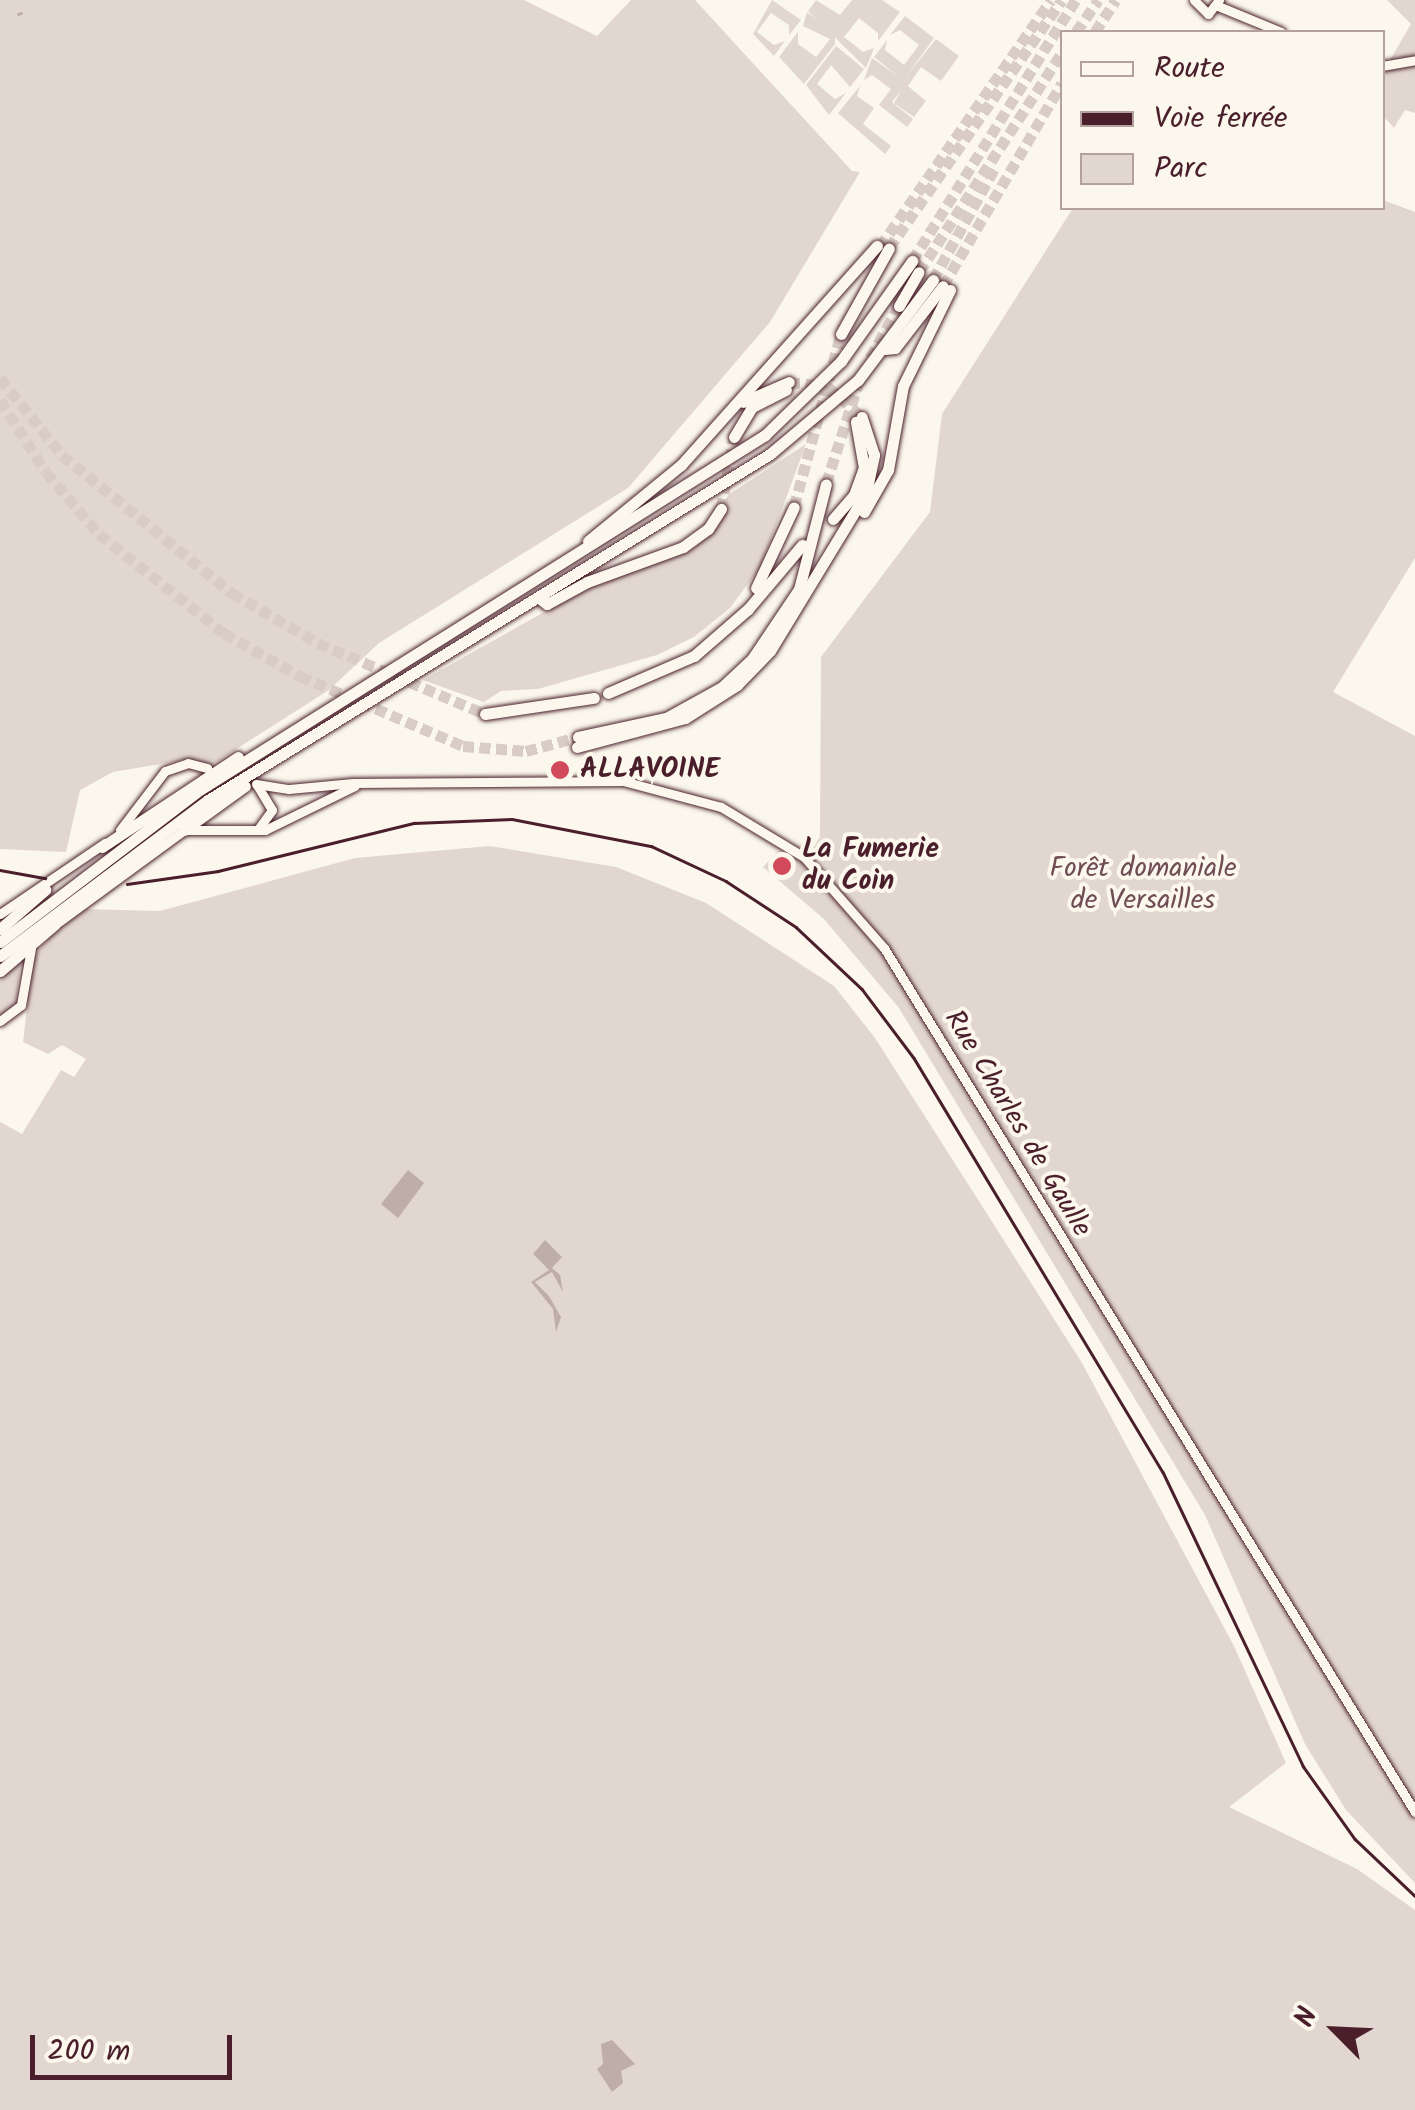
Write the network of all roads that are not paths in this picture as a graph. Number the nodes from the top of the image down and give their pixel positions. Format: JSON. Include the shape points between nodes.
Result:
{"nodes":[{"id":1,"x":1194,"y":0,"type":"edge"},
{"id":2,"x":1219,"y":3,"type":"edge"},
{"id":3,"x":1277,"y":30,"type":"edge"},
{"id":4,"x":1415,"y":60,"type":"edge"},
{"id":5,"x":1385,"y":66,"type":"edge"},
{"id":6,"x":899,"y":306,"type":"tunnel mouth"},
{"id":7,"x":838,"y":335,"type":"tunnel mouth"},
{"id":8,"x":734,"y":437,"type":"tunnel mouth"},
{"id":9,"x":681,"y":465,"type":"junction"},
{"id":10,"x":826,"y":484,"type":"tunnel mouth"},
{"id":11,"x":794,"y":506,"type":"tunnel mouth"},
{"id":12,"x":720,"y":510,"type":"tunnel mouth"},
{"id":13,"x":833,"y":519,"type":"dead end"},
{"id":14,"x":802,"y":544,"type":"dead end"},
{"id":15,"x":580,"y":552,"type":"junction"},
{"id":16,"x":811,"y":590,"type":"junction"},
{"id":17,"x":539,"y":598,"type":"junction"},
{"id":18,"x":715,"y":638,"type":"junction"},
{"id":19,"x":385,"y":676,"type":"junction"},
{"id":20,"x":608,"y":693,"type":"dead end"},
{"id":21,"x":594,"y":698,"type":"dead end"},
{"id":22,"x":485,"y":714,"type":"tunnel mouth"},
{"id":23,"x":207,"y":768,"type":"dead end"},
{"id":24,"x":261,"y":768,"type":"junction"},
{"id":25,"x":370,"y":782,"type":"junction"},
{"id":26,"x":184,"y":830,"type":"junction"},
{"id":27,"x":251,"y":832,"type":"junction"},
{"id":28,"x":102,"y":847,"type":"junction"},
{"id":29,"x":45,"y":890,"type":"junction"},
{"id":30,"x":0,"y":914,"type":"edge"},
{"id":31,"x":55,"y":924,"type":"junction"},
{"id":32,"x":0,"y":929,"type":"edge"},
{"id":33,"x":0,"y":942,"type":"edge"},
{"id":34,"x":0,"y":956,"type":"edge"},
{"id":35,"x":0,"y":972,"type":"edge"},
{"id":36,"x":0,"y":1022,"type":"edge"},
{"id":37,"x":1415,"y":1812,"type":"edge"}],
"edges":[{"from":1,"to":2,"type":"main road","via":[[1204,14]]},
{"from":2,"to":3,"type":"main road"},
{"from":4,"to":5,"type":"main road"},
{"from":6,"to":15,"type":"highway","via":[[915,266],[841,361],[745,450]]},
{"from":7,"to":9,"type":"highway","via":[[882,247]]},
{"from":8,"to":9,"type":"highway","via":[[752,407],[788,386],[743,402]]},
{"from":9,"to":15,"type":"highway"},
{"from":10,"to":16,"type":"highway","via":[[800,589],[752,659],[722,687],[666,718],[577,742],[650,732],[712,703],[770,651]]},
{"from":11,"to":18,"type":"highway","via":[[772,563]]},
{"from":12,"to":17,"type":"highway","via":[[684,548],[587,582],[547,604]]},
{"from":13,"to":16,"type":"highway","via":[[862,476],[859,419],[873,448],[870,483]]},
{"from":14,"to":18,"type":"highway"},
{"from":15,"to":19,"type":"highway"},
{"from":16,"to":17,"type":"highway","via":[[884,478],[900,395],[942,286],[895,348],[885,349],[770,454]]},
{"from":17,"to":24,"type":"highway"},
{"from":18,"to":20,"type":"highway","via":[[664,672]]},
{"from":19,"to":28,"type":"highway","via":[[372,676],[196,782]]},
{"from":19,"to":33,"type":"highway","via":[[201,790]]},
{"from":21,"to":22,"type":"highway"},
{"from":23,"to":28,"type":"main road","via":[[176,765],[156,778],[137,813]]},
{"from":24,"to":26,"type":"highway"},
{"from":24,"to":34,"type":"highway","via":[[109,869]]},
{"from":25,"to":27,"type":"main road","name":"Rue Charles de Gaulle"},
{"from":25,"to":27,"type":"main road","name":"Rue Charles de Gaulle","via":[[289,789],[256,784],[272,810],[268,822]]},
{"from":25,"to":37,"type":"main road","name":"Rue Charles de Gaulle","via":[[595,779],[686,793],[769,832],[827,878],[884,948]]},
{"from":26,"to":27,"type":"main road"},
{"from":26,"to":31,"type":"main road"},
{"from":28,"to":29,"type":"main road"},
{"from":29,"to":30,"type":"main road"},
{"from":29,"to":32,"type":"highway"},
{"from":31,"to":35,"type":"highway"},
{"from":31,"to":36,"type":"main road","via":[[25,961],[21,1005]]}]}
